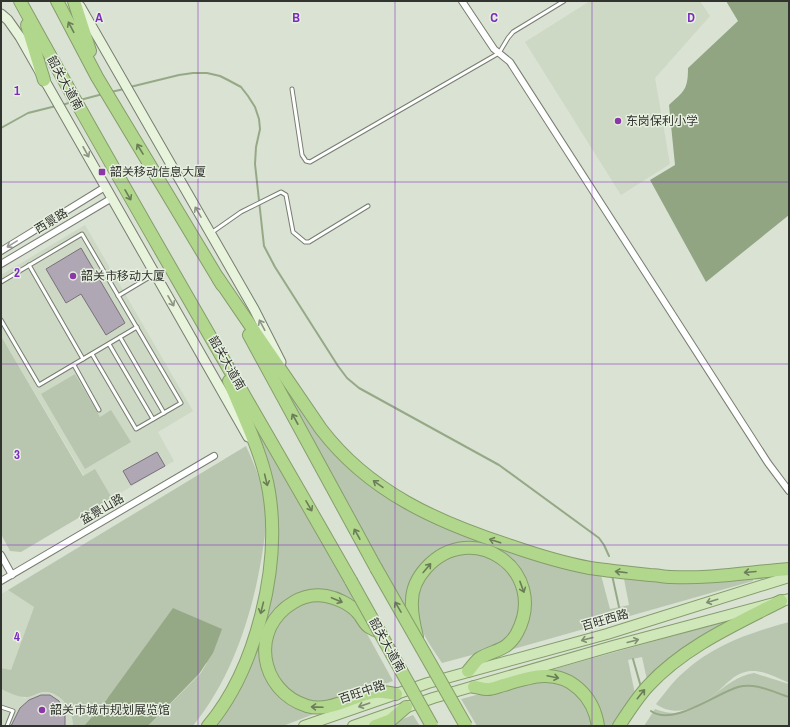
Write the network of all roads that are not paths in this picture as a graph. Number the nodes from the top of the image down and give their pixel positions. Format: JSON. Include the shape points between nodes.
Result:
{"nodes":[{"id":1,"x":20,"y":1,"type":"edge"},
{"id":2,"x":57,"y":1,"type":"edge"},
{"id":3,"x":76,"y":1,"type":"edge"},
{"id":4,"x":462,"y":1,"type":"edge"},
{"id":5,"x":564,"y":1,"type":"edge"},
{"id":6,"x":1,"y":14,"type":"edge"},
{"id":7,"x":499,"y":53,"type":"junction"},
{"id":8,"x":44,"y":80,"type":"junction"},
{"id":9,"x":100,"y":81,"type":"junction"},
{"id":10,"x":292,"y":89,"type":"dead end"},
{"id":11,"x":105,"y":187,"type":"junction"},
{"id":12,"x":112,"y":198,"type":"junction"},
{"id":13,"x":368,"y":206,"type":"dead end"},
{"id":14,"x":210,"y":233,"type":"junction"},
{"id":15,"x":1,"y":251,"type":"edge"},
{"id":16,"x":1,"y":264,"type":"edge"},
{"id":17,"x":29,"y":265,"type":"junction"},
{"id":18,"x":155,"y":274,"type":"junction"},
{"id":19,"x":218,"y":278,"type":"junction"},
{"id":20,"x":1,"y":282,"type":"edge"},
{"id":21,"x":118,"y":296,"type":"junction"},
{"id":22,"x":1,"y":320,"type":"edge"},
{"id":23,"x":137,"y":327,"type":"junction"},
{"id":24,"x":120,"y":337,"type":"junction"},
{"id":25,"x":213,"y":339,"type":"junction"},
{"id":26,"x":109,"y":344,"type":"junction"},
{"id":27,"x":92,"y":354,"type":"junction"},
{"id":28,"x":83,"y":359,"type":"junction"},
{"id":29,"x":74,"y":365,"type":"junction"},
{"id":30,"x":292,"y":385,"type":"junction"},
{"id":31,"x":100,"y":410,"type":"dead end"},
{"id":32,"x":164,"y":413,"type":"junction"},
{"id":33,"x":153,"y":419,"type":"junction"},
{"id":34,"x":214,"y":456,"type":"dead end"},
{"id":35,"x":261,"y":460,"type":"junction"},
{"id":36,"x":789,"y":491,"type":"edge"},
{"id":37,"x":1,"y":555,"type":"edge"},
{"id":38,"x":789,"y":569,"type":"edge"},
{"id":39,"x":12,"y":575,"type":"junction"},
{"id":40,"x":789,"y":577,"type":"edge"},
{"id":41,"x":1,"y":581,"type":"edge"},
{"id":42,"x":785,"y":600,"type":"edge"},
{"id":43,"x":380,"y":632,"type":"junction"},
{"id":44,"x":419,"y":644,"type":"junction"},
{"id":45,"x":468,"y":671,"type":"junction"},
{"id":46,"x":428,"y":683,"type":"joint"},
{"id":47,"x":474,"y":686,"type":"junction"},
{"id":48,"x":396,"y":694,"type":"junction"},
{"id":49,"x":1,"y":707,"type":"edge"},
{"id":50,"x":406,"y":707,"type":"junction"},
{"id":51,"x":8,"y":726,"type":"edge"},
{"id":52,"x":208,"y":726,"type":"edge"},
{"id":53,"x":304,"y":726,"type":"edge"},
{"id":54,"x":353,"y":726,"type":"edge"},
{"id":55,"x":375,"y":726,"type":"edge"},
{"id":56,"x":432,"y":726,"type":"edge"},
{"id":57,"x":466,"y":726,"type":"edge"},
{"id":58,"x":598,"y":726,"type":"edge"},
{"id":59,"x":619,"y":726,"type":"edge"}],
"edges":[{"from":1,"to":8,"type":"highway"},
{"from":1,"to":25,"type":"highway","name":"韶关大道南","one_way":true,"via":[[143,222]]},
{"from":9,"to":2,"type":"highway","one_way":true},
{"from":3,"to":9,"type":"highway"},
{"from":14,"to":3,"type":"street","one_way":true},
{"from":4,"to":7,"type":"street"},
{"from":5,"to":7,"type":"lane","via":[[513,32]]},
{"from":6,"to":8,"type":"street","via":[[20,37]]},
{"from":7,"to":10,"type":"lane","via":[[310,162],[302,156]]},
{"from":7,"to":36,"type":"street","via":[[510,62],[768,463]]},
{"from":8,"to":11,"type":"street","one_way":true},
{"from":19,"to":9,"type":"highway","one_way":true},
{"from":11,"to":12,"type":"street"},
{"from":11,"to":15,"type":"street","name":"西景路","one_way":true},
{"from":12,"to":16,"type":"street","name":"西景路"},
{"from":12,"to":18,"type":"street"},
{"from":13,"to":14,"type":"lane","via":[[307,242],[293,232],[285,194],[281,192],[241,212]]},
{"from":30,"to":14,"type":"street","one_way":true,"via":[[254,309]]},
{"from":17,"to":20,"type":"lane"},
{"from":17,"to":21,"type":"lane","via":[[82,234]]},
{"from":17,"to":28,"type":"lane"},
{"from":18,"to":21,"type":"lane"},
{"from":18,"to":35,"type":"street","one_way":true},
{"from":19,"to":30,"type":"highway"},
{"from":44,"to":19,"type":"highway","one_way":true,"bridge":true},
{"from":21,"to":23,"type":"lane"},
{"from":22,"to":29,"type":"lane","via":[[39,385]]},
{"from":23,"to":24,"type":"lane"},
{"from":23,"to":32,"type":"lane","via":[[181,403]]},
{"from":24,"to":26,"type":"lane"},
{"from":24,"to":32,"type":"lane"},
{"from":25,"to":35,"type":"highway"},
{"from":25,"to":43,"type":"highway","name":"韶关大道南","one_way":true,"bridge":true},
{"from":26,"to":27,"type":"lane"},
{"from":26,"to":33,"type":"lane"},
{"from":27,"to":28,"type":"lane"},
{"from":27,"to":33,"type":"lane","via":[[136,429]]},
{"from":28,"to":29,"type":"lane"},
{"from":29,"to":31,"type":"lane"},
{"from":38,"to":30,"type":"highway","one_way":true,"via":[[697,577],[618,572],[543,557],[473,534],[430,516],[401,500],[346,460],[329,440]]},
{"from":32,"to":33,"type":"lane"},
{"from":34,"to":39,"type":"street","name":"盆景山路"},
{"from":35,"to":52,"type":"highway","one_way":true,"via":[[269,491],[272,523],[272,559],[269,575],[248,656],[229,696]]},
{"from":37,"to":39,"type":"street"},
{"from":39,"to":41,"type":"street","name":"盆景山路"},
{"from":40,"to":45,"type":"main road","name":"百旺西路","one_way":true,"via":[[607,634]]},
{"from":47,"to":42,"type":"main road","one_way":true},
{"from":59,"to":42,"type":"highway","one_way":true,"via":[[648,686],[675,662],[704,641]]},
{"from":48,"to":43,"type":"highway","one_way":true,"via":[[376,692],[329,706],[312,707],[283,692],[268,668],[265,654],[266,639],[272,624],[288,606],[300,599],[320,595],[340,601],[358,612],[368,627]]},
{"from":43,"to":56,"type":"highway","name":"韶关大道南","bridge":true},
{"from":44,"to":45,"type":"highway","one_way":true,"bridge":true,"via":[[411,606],[415,585],[431,562],[440,555],[459,549],[478,548],[502,558],[514,570],[524,591],[523,618],[508,645],[479,658]]},
{"from":44,"to":57,"type":"highway","bridge":true},
{"from":45,"to":46,"type":"main road","name":"百旺西路"},
{"from":46,"to":48,"type":"main road","name":"百旺中路"},
{"from":47,"to":50,"type":"main road"},
{"from":47,"to":58,"type":"highway","one_way":true,"via":[[487,689],[533,676],[553,676],[569,682],[584,693],[596,716]]},
{"from":48,"to":53,"type":"main road","name":"百旺中路","one_way":true},
{"from":49,"to":51,"type":"lane","via":[[13,711]]},
{"from":50,"to":54,"type":"main road"},
{"from":50,"to":55,"type":"highway","via":[[391,720]]}]}
